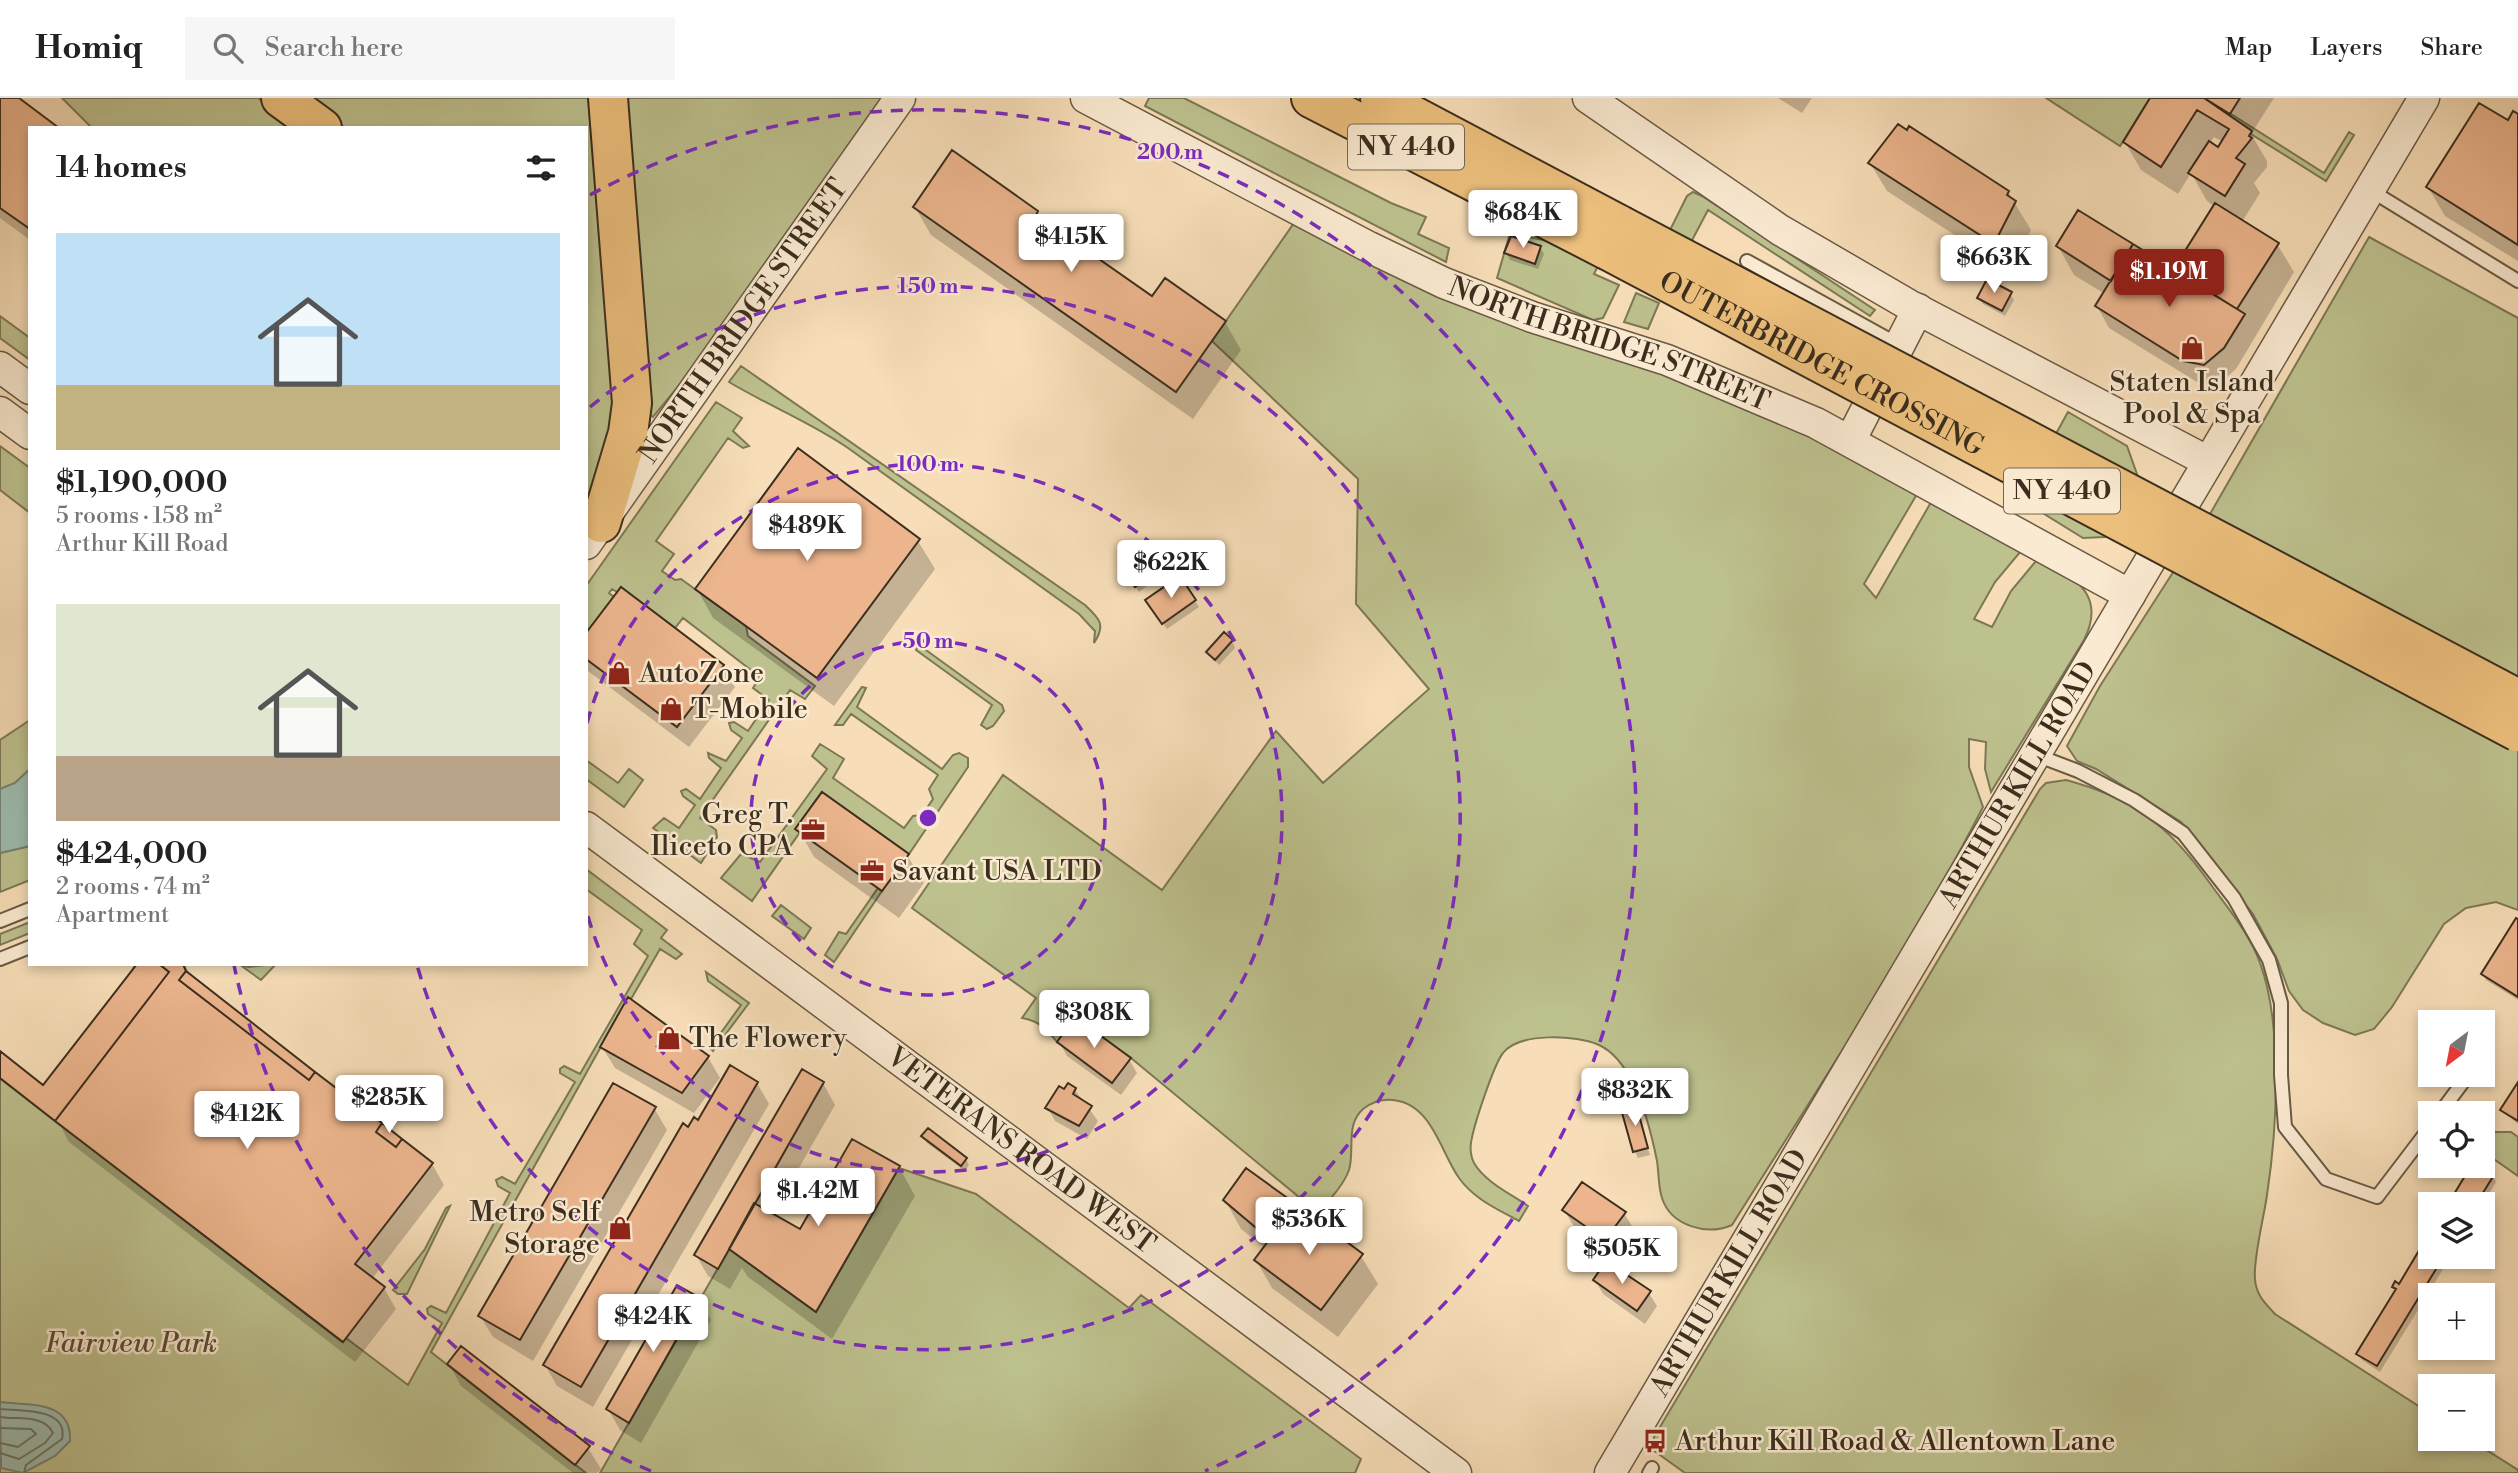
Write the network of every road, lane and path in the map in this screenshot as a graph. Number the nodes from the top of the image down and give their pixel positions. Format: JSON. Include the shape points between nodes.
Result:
{"nodes":[{"id":1,"x":281,"y":98,"type":"edge"},
{"id":2,"x":608,"y":98,"type":"edge"},
{"id":3,"x":900,"y":98,"type":"edge"},
{"id":4,"x":1086,"y":98,"type":"edge"},
{"id":5,"x":1380,"y":98,"type":"edge"},
{"id":6,"x":1408,"y":98,"type":"edge"},
{"id":7,"x":1588,"y":98,"type":"edge"},
{"id":8,"x":2424,"y":98,"type":"edge"},
{"id":9,"x":1313,"y":100,"type":"edge"},
{"id":10,"x":320,"y":126,"type":"edge"},
{"id":11,"x":1515,"y":169,"type":"junction"},
{"id":12,"x":2369,"y":190,"type":"junction"},
{"id":13,"x":1613,"y":237,"type":"junction"},
{"id":14,"x":1747,"y":261,"type":"dead end"},
{"id":15,"x":2518,"y":281,"type":"edge"},
{"id":16,"x":1917,"y":309,"type":"junction"},
{"id":17,"x":1899,"y":345,"type":"junction"},
{"id":18,"x":0,"y":367,"type":"edge"},
{"id":19,"x":28,"y":388,"type":"edge"},
{"id":20,"x":0,"y":412,"type":"edge"},
{"id":21,"x":28,"y":433,"type":"edge"},
{"id":22,"x":1850,"y":440,"type":"junction"},
{"id":23,"x":2207,"y":461,"type":"junction"},
{"id":24,"x":594,"y":534,"type":"edge"},
{"id":25,"x":2130,"y":595,"type":"junction"},
{"id":26,"x":2518,"y":699,"type":"edge"},
{"id":27,"x":2518,"y":732,"type":"edge"},
{"id":28,"x":2035,"y":755,"type":"junction"},
{"id":29,"x":588,"y":828,"type":"edge"},
{"id":30,"x":28,"y":910,"type":"edge"},
{"id":31,"x":0,"y":920,"type":"edge"},
{"id":32,"x":28,"y":948,"type":"edge"},
{"id":33,"x":0,"y":959,"type":"edge"},
{"id":34,"x":2418,"y":1143,"type":"edge"},
{"id":35,"x":1456,"y":1473,"type":"edge"},
{"id":36,"x":1610,"y":1473,"type":"edge"}],
"edges":[{"from":1,"to":10,"type":"highway"},
{"from":2,"to":24,"type":"highway","via":[[632,403],[628,433]]},
{"from":3,"to":24,"type":"street","name":"NORTH BRIDGE STREET"},
{"from":4,"to":22,"type":"street","name":"NORTH BRIDGE STREET","via":[[1444,283],[1667,360]]},
{"from":5,"to":11,"type":"highway","name":"OUTERBRIDGE CROSSING","number":"NY 440"},
{"from":6,"to":11,"type":"highway"},
{"from":7,"to":16,"type":"street","via":[[1780,230]]},
{"from":8,"to":12,"type":"street","name":"ARTHUR KILL ROAD"},
{"from":9,"to":13,"type":"highway","name":"OUTERBRIDGE CROSSING","number":"NY 440"},
{"from":11,"to":13,"type":"highway","name":"OUTERBRIDGE CROSSING","number":"NY 440"},
{"from":12,"to":15,"type":"lane"},
{"from":12,"to":23,"type":"street","name":"ARTHUR KILL ROAD"},
{"from":13,"to":26,"type":"highway","name":"OUTERBRIDGE CROSSING","number":"NY 440","bridge":true},
{"from":13,"to":27,"type":"highway","name":"OUTERBRIDGE CROSSING","number":"NY 440","bridge":true},
{"from":14,"to":17,"type":"lane"},
{"from":16,"to":17,"type":"street"},
{"from":16,"to":23,"type":"street"},
{"from":17,"to":22,"type":"street"},
{"from":18,"to":19,"type":"street"},
{"from":20,"to":21,"type":"street"},
{"from":22,"to":25,"type":"street","name":"NORTH BRIDGE STREET"},
{"from":23,"to":25,"type":"street","name":"ARTHUR KILL ROAD"},
{"from":25,"to":28,"type":"street","name":"ARTHUR KILL ROAD"},
{"from":28,"to":34,"type":"lane","via":[[2124,794],[2183,832],[2234,898],[2269,960],[2281,1003],[2285,1127],[2326,1179],[2377,1197]]},
{"from":28,"to":36,"type":"street","name":"ARTHUR KILL ROAD"},
{"from":29,"to":35,"type":"street","name":"VETERANS ROAD WEST"},
{"from":30,"to":31,"type":"lane"},
{"from":32,"to":33,"type":"lane"}]}
